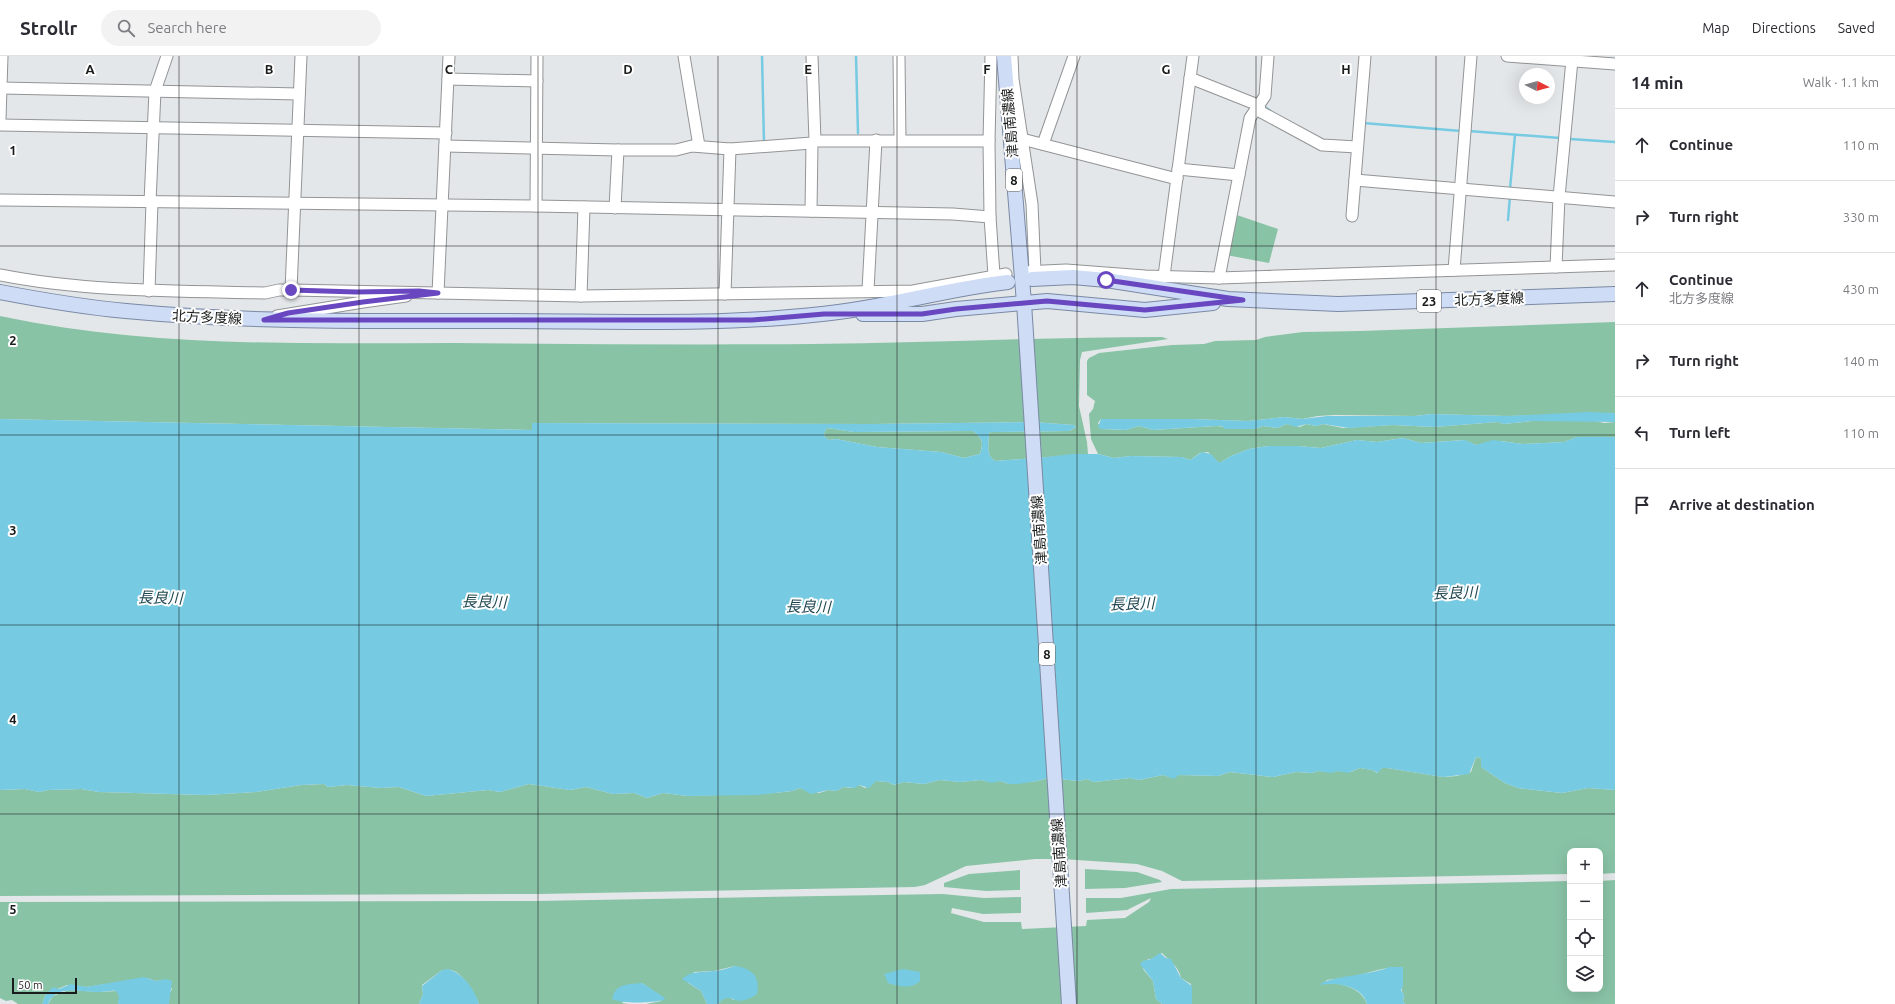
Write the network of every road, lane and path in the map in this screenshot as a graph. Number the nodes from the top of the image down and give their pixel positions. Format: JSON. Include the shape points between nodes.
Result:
{"nodes":[{"id":1,"x":2,"y":56,"type":"edge"},
{"id":2,"x":167,"y":56,"type":"edge"},
{"id":3,"x":301,"y":56,"type":"edge"},
{"id":4,"x":449,"y":56,"type":"edge"},
{"id":5,"x":537,"y":56,"type":"edge"},
{"id":6,"x":684,"y":56,"type":"edge"},
{"id":7,"x":812,"y":56,"type":"edge"},
{"id":8,"x":899,"y":56,"type":"edge"},
{"id":9,"x":991,"y":56,"type":"edge"},
{"id":10,"x":1004,"y":56,"type":"edge"},
{"id":11,"x":1012,"y":56,"type":"edge"},
{"id":12,"x":1074,"y":56,"type":"edge"},
{"id":13,"x":1193,"y":56,"type":"edge"},
{"id":14,"x":1268,"y":56,"type":"edge"},
{"id":15,"x":1365,"y":56,"type":"edge"},
{"id":16,"x":1471,"y":56,"type":"edge"},
{"id":17,"x":1507,"y":56,"type":"edge"},
{"id":18,"x":1572,"y":60,"type":"junction"},
{"id":19,"x":1615,"y":64,"type":"edge"},
{"id":20,"x":1190,"y":78,"type":"junction"},
{"id":21,"x":448,"y":79,"type":"junction"},
{"id":22,"x":537,"y":81,"type":"junction"},
{"id":23,"x":1,"y":88,"type":"junction"},
{"id":24,"x":154,"y":91,"type":"junction"},
{"id":25,"x":299,"y":94,"type":"junction"},
{"id":26,"x":1258,"y":105,"type":"junction"},
{"id":27,"x":0,"y":119,"type":"edge"},
{"id":28,"x":0,"y":125,"type":"edge"},
{"id":29,"x":153,"y":127,"type":"junction"},
{"id":30,"x":298,"y":130,"type":"junction"},
{"id":31,"x":446,"y":133,"type":"junction"},
{"id":32,"x":1022,"y":139,"type":"junction"},
{"id":33,"x":876,"y":140,"type":"junction"},
{"id":34,"x":900,"y":140,"type":"junction"},
{"id":35,"x":989,"y":141,"type":"junction"},
{"id":36,"x":814,"y":142,"type":"junction"},
{"id":37,"x":1043,"y":144,"type":"junction"},
{"id":38,"x":445,"y":146,"type":"junction"},
{"id":39,"x":699,"y":146,"type":"junction"},
{"id":40,"x":1357,"y":147,"type":"junction"},
{"id":41,"x":537,"y":148,"type":"junction"},
{"id":42,"x":730,"y":149,"type":"junction"},
{"id":43,"x":618,"y":150,"type":"junction"},
{"id":44,"x":1177,"y":174,"type":"junction"},
{"id":45,"x":1239,"y":175,"type":"junction"},
{"id":46,"x":1355,"y":180,"type":"junction"},
{"id":47,"x":1461,"y":188,"type":"junction"},
{"id":48,"x":1559,"y":197,"type":"junction"},
{"id":49,"x":0,"y":200,"type":"edge"},
{"id":50,"x":151,"y":202,"type":"junction"},
{"id":51,"x":1615,"y":202,"type":"edge"},
{"id":52,"x":295,"y":204,"type":"junction"},
{"id":53,"x":442,"y":206,"type":"junction"},
{"id":54,"x":536,"y":206,"type":"junction"},
{"id":55,"x":584,"y":208,"type":"junction"},
{"id":56,"x":615,"y":208,"type":"junction"},
{"id":57,"x":728,"y":210,"type":"junction"},
{"id":58,"x":810,"y":211,"type":"junction"},
{"id":59,"x":872,"y":213,"type":"junction"},
{"id":60,"x":1352,"y":216,"type":"dead end"},
{"id":61,"x":990,"y":217,"type":"junction"},
{"id":62,"x":1615,"y":265,"type":"edge"},
{"id":63,"x":1556,"y":267,"type":"junction"},
{"id":64,"x":1454,"y":270,"type":"junction"},
{"id":65,"x":1030,"y":274,"type":"junction"},
{"id":66,"x":0,"y":275,"type":"edge"},
{"id":67,"x":1164,"y":276,"type":"junction"},
{"id":68,"x":1003,"y":277,"type":"junction"},
{"id":69,"x":1220,"y":278,"type":"junction"},
{"id":70,"x":291,"y":290,"type":"junction"},
{"id":71,"x":868,"y":290,"type":"junction"},
{"id":72,"x":149,"y":291,"type":"junction"},
{"id":73,"x":0,"y":292,"type":"edge"},
{"id":74,"x":438,"y":293,"type":"junction"},
{"id":75,"x":724,"y":294,"type":"junction"},
{"id":76,"x":1615,"y":294,"type":"edge"},
{"id":77,"x":581,"y":296,"type":"junction"},
{"id":78,"x":1243,"y":300,"type":"junction"},
{"id":79,"x":1024,"y":303,"type":"junction"},
{"id":80,"x":824,"y":314,"type":"junction"},
{"id":81,"x":264,"y":320,"type":"junction"},
{"id":82,"x":1069,"y":1004,"type":"edge"}],
"edges":[{"from":1,"to":23,"type":"street"},
{"from":2,"to":24,"type":"street"},
{"from":3,"to":25,"type":"street"},
{"from":4,"to":21,"type":"street"},
{"from":5,"to":22,"type":"street"},
{"from":6,"to":39,"type":"street"},
{"from":7,"to":36,"type":"street"},
{"from":8,"to":34,"type":"street"},
{"from":9,"to":35,"type":"street"},
{"from":10,"to":79,"type":"main road","name":"津島南濃線","number":"8"},
{"from":11,"to":32,"type":"street"},
{"from":12,"to":37,"type":"street"},
{"from":13,"to":20,"type":"street"},
{"from":14,"to":26,"type":"street","via":[[1265,96]]},
{"from":15,"to":40,"type":"street"},
{"from":16,"to":47,"type":"street"},
{"from":17,"to":18,"type":"street"},
{"from":18,"to":19,"type":"street"},
{"from":18,"to":48,"type":"street"},
{"from":20,"to":26,"type":"street"},
{"from":20,"to":44,"type":"street"},
{"from":21,"to":22,"type":"street"},
{"from":21,"to":31,"type":"street"},
{"from":22,"to":41,"type":"street"},
{"from":23,"to":24,"type":"street"},
{"from":23,"to":27,"type":"street"},
{"from":24,"to":25,"type":"street"},
{"from":24,"to":29,"type":"street"},
{"from":25,"to":30,"type":"street"},
{"from":26,"to":40,"type":"street","via":[[1261,112],[1322,145]]},
{"from":26,"to":45,"type":"street","via":[[1250,118]]},
{"from":28,"to":29,"type":"street"},
{"from":29,"to":30,"type":"street"},
{"from":29,"to":50,"type":"street"},
{"from":30,"to":31,"type":"street"},
{"from":30,"to":52,"type":"street"},
{"from":31,"to":38,"type":"street"},
{"from":32,"to":37,"type":"street"},
{"from":32,"to":65,"type":"street","via":[[1032,204]]},
{"from":33,"to":34,"type":"street"},
{"from":33,"to":36,"type":"street"},
{"from":33,"to":59,"type":"street"},
{"from":34,"to":35,"type":"street"},
{"from":35,"to":61,"type":"street"},
{"from":36,"to":42,"type":"street"},
{"from":36,"to":58,"type":"street"},
{"from":37,"to":44,"type":"street"},
{"from":38,"to":41,"type":"street"},
{"from":38,"to":53,"type":"street"},
{"from":39,"to":42,"type":"street"},
{"from":39,"to":43,"type":"street","via":[[676,150]]},
{"from":40,"to":46,"type":"street"},
{"from":41,"to":43,"type":"street"},
{"from":41,"to":54,"type":"street"},
{"from":42,"to":57,"type":"street"},
{"from":43,"to":56,"type":"street"},
{"from":44,"to":45,"type":"street"},
{"from":44,"to":67,"type":"street"},
{"from":45,"to":69,"type":"street"},
{"from":46,"to":47,"type":"street"},
{"from":46,"to":60,"type":"street"},
{"from":47,"to":48,"type":"street"},
{"from":47,"to":64,"type":"street"},
{"from":48,"to":51,"type":"street"},
{"from":48,"to":63,"type":"street"},
{"from":49,"to":50,"type":"street"},
{"from":50,"to":52,"type":"street"},
{"from":50,"to":72,"type":"street"},
{"from":52,"to":53,"type":"street"},
{"from":52,"to":70,"type":"street"},
{"from":53,"to":54,"type":"street"},
{"from":53,"to":74,"type":"street"},
{"from":54,"to":55,"type":"street"},
{"from":55,"to":56,"type":"street"},
{"from":55,"to":77,"type":"street"},
{"from":56,"to":57,"type":"street"},
{"from":57,"to":58,"type":"street"},
{"from":57,"to":75,"type":"street"},
{"from":58,"to":59,"type":"street"},
{"from":59,"to":61,"type":"street"},
{"from":59,"to":71,"type":"street"},
{"from":61,"to":68,"type":"street"},
{"from":62,"to":63,"type":"street"},
{"from":63,"to":64,"type":"street"},
{"from":64,"to":69,"type":"street"},
{"from":65,"to":67,"type":"street","via":[[1066,270]]},
{"from":65,"to":78,"type":"main road","via":[[1106,280]]},
{"from":66,"to":72,"type":"street","via":[[68,286]]},
{"from":67,"to":69,"type":"street"},
{"from":68,"to":71,"type":"street","via":[[913,291]]},
{"from":68,"to":80,"type":"main road","via":[[900,302]]},
{"from":70,"to":72,"type":"street","via":[[265,293]]},
{"from":70,"to":74,"type":"street"},
{"from":71,"to":75,"type":"street"},
{"from":73,"to":81,"type":"main road","name":"北方多度線","number":"23","via":[[77,306],[124,311]]},
{"from":74,"to":77,"type":"street"},
{"from":74,"to":81,"type":"street","via":[[288,313]]},
{"from":75,"to":77,"type":"street"},
{"from":76,"to":78,"type":"main road","name":"北方多度線","number":"23","via":[[1338,304]]},
{"from":78,"to":79,"type":"main road","number":"23","via":[[1145,310],[1047,301]]},
{"from":79,"to":80,"type":"main road","number":"23","via":[[922,314]]},
{"from":79,"to":82,"type":"main road","name":"津島南濃線","number":"8"},
{"from":80,"to":81,"type":"main road","name":"北方多度線","number":"23","via":[[744,320]]}]}
